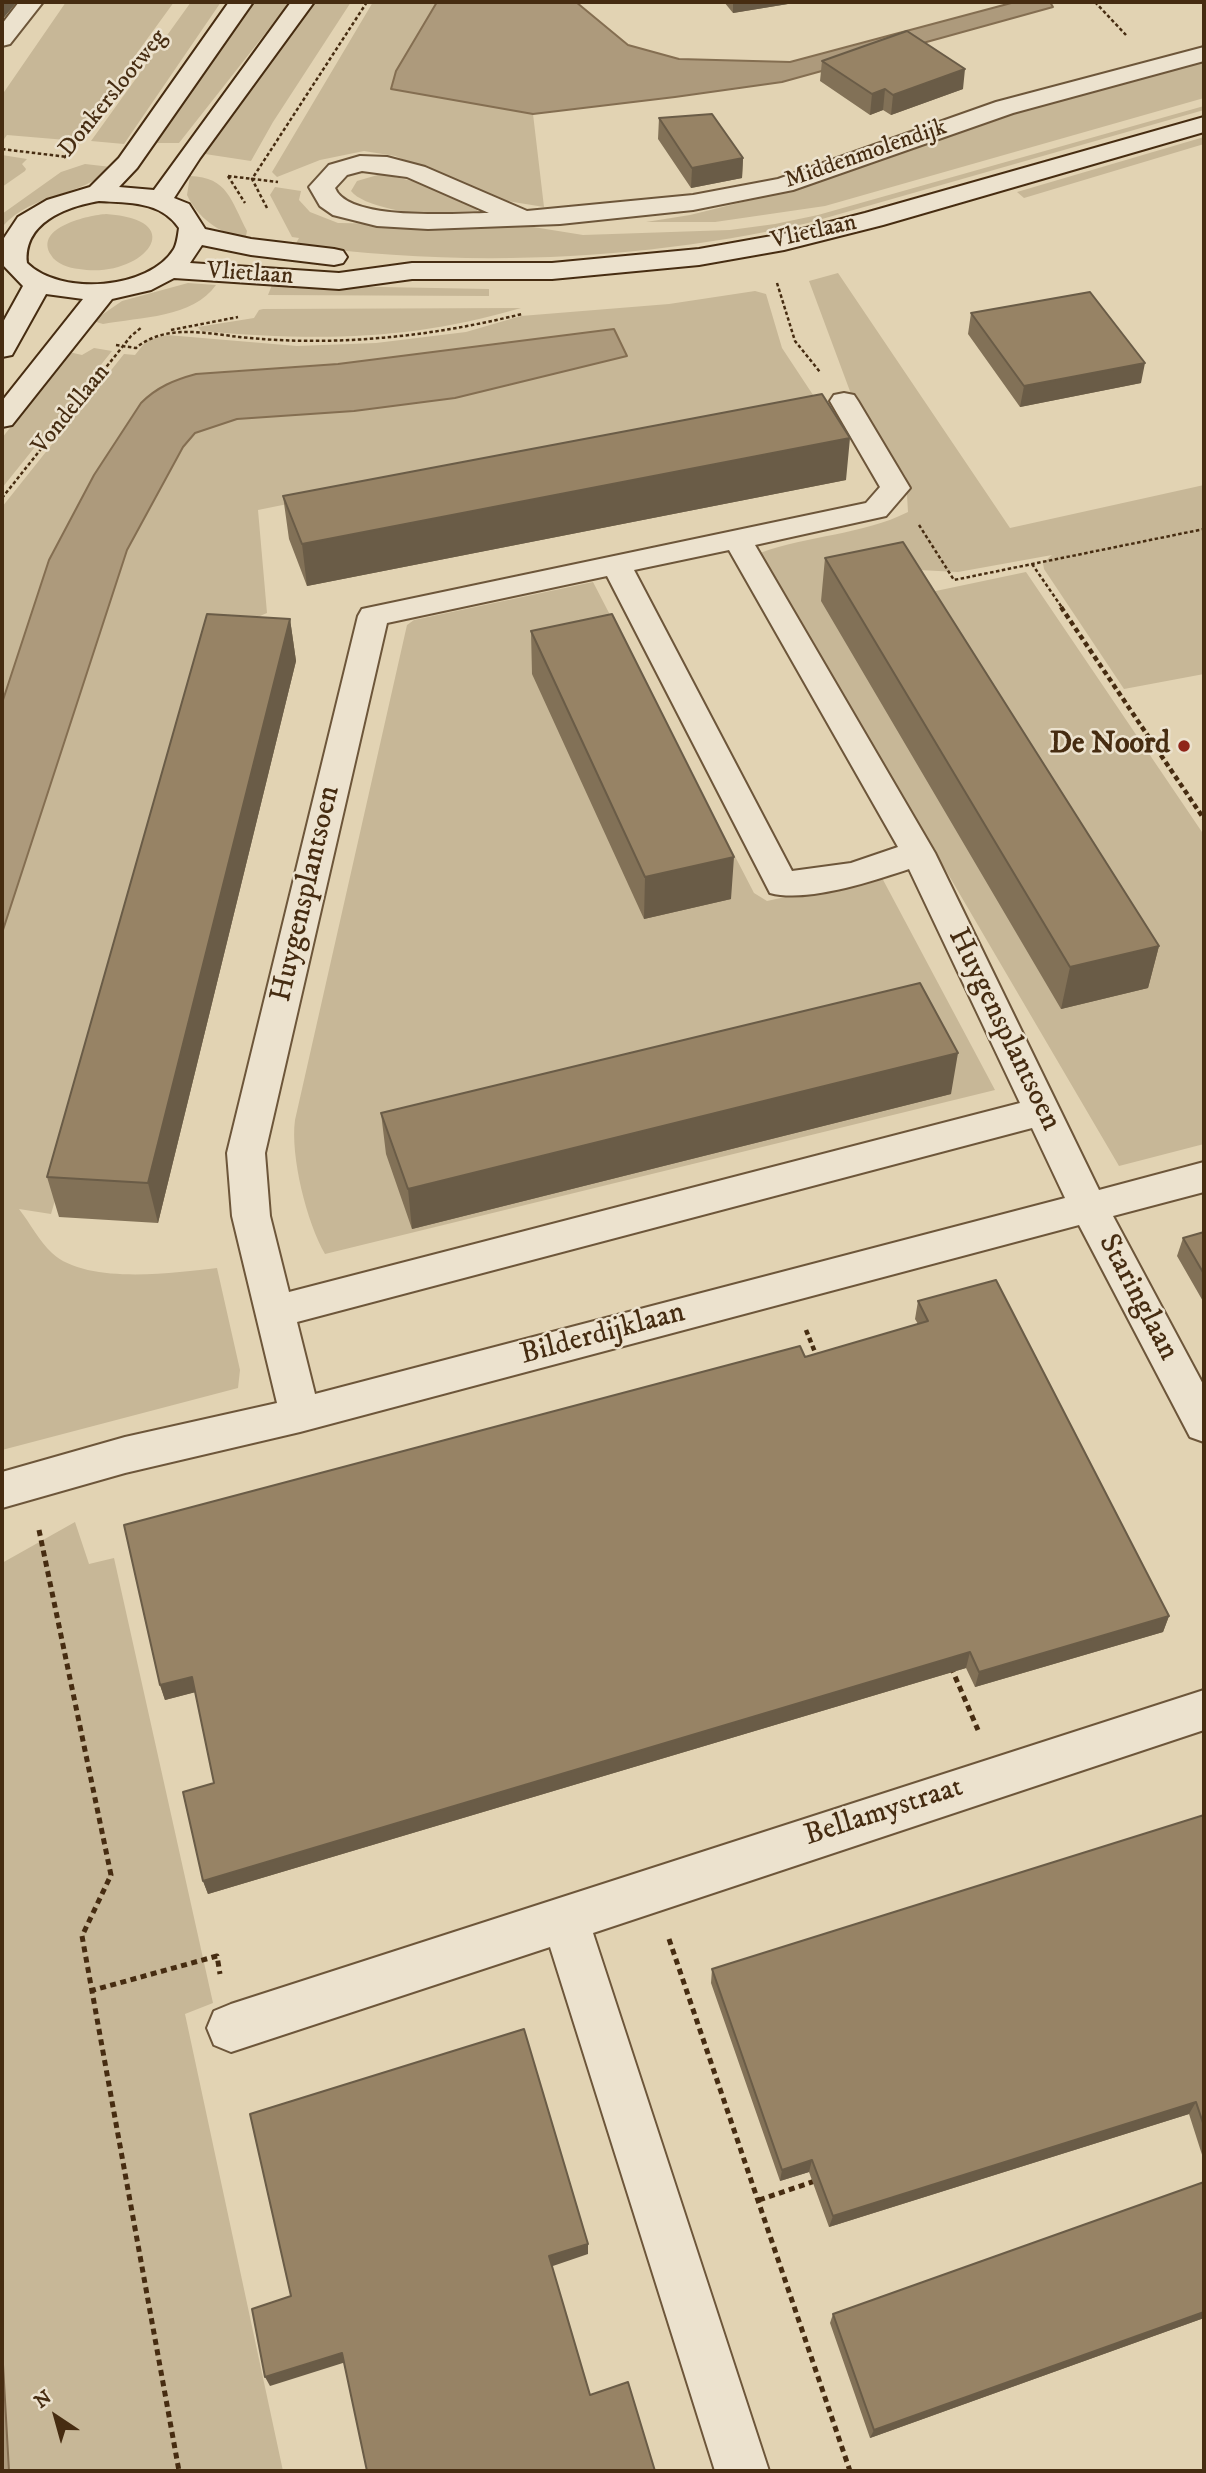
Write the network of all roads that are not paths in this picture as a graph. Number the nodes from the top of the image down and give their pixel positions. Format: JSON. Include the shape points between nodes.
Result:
{"nodes":[{"id":1,"x":31,"y":2,"type":"edge"},
{"id":2,"x":241,"y":2,"type":"edge"},
{"id":3,"x":303,"y":2,"type":"edge"},
{"id":4,"x":2,"y":39,"type":"edge"},
{"id":5,"x":1204,"y":54,"type":"edge"},
{"id":6,"x":1204,"y":124,"type":"edge"},
{"id":7,"x":99,"y":193,"type":"junction"},
{"id":8,"x":160,"y":200,"type":"junction"},
{"id":9,"x":519,"y":217,"type":"junction"},
{"id":10,"x":194,"y":235,"type":"junction"},
{"id":11,"x":172,"y":270,"type":"junction"},
{"id":12,"x":412,"y":271,"type":"junction"},
{"id":13,"x":38,"y":283,"type":"junction"},
{"id":14,"x":103,"y":292,"type":"junction"},
{"id":15,"x":2,"y":349,"type":"edge"},
{"id":16,"x":844,"y":401,"type":"road end"},
{"id":17,"x":2,"y":419,"type":"edge"},
{"id":18,"x":737,"y":539,"type":"junction"},
{"id":19,"x":616,"y":565,"type":"junction"},
{"id":20,"x":918,"y":853,"type":"junction"},
{"id":21,"x":1042,"y":1111,"type":"junction"},
{"id":22,"x":1204,"y":1178,"type":"edge"},
{"id":23,"x":1089,"y":1208,"type":"junction"},
{"id":24,"x":275,"y":1312,"type":"junction"},
{"id":25,"x":300,"y":1415,"type":"junction"},
{"id":26,"x":1204,"y":1425,"type":"edge"},
{"id":27,"x":2,"y":1490,"type":"edge"},
{"id":28,"x":1204,"y":1710,"type":"edge"},
{"id":29,"x":564,"y":1917,"type":"junction"},
{"id":30,"x":231,"y":2028,"type":"road end"},
{"id":31,"x":742,"y":2471,"type":"edge"}],
"edges":[{"from":1,"to":4,"type":"street"},
{"from":2,"to":7,"type":"street","name":"Donkerslootweg","via":[[128,163]]},
{"from":3,"to":8,"type":"street"},
{"from":5,"to":9,"type":"street","name":"Middenmolendijk","via":[[1019,103],[783,186],[700,200]]},
{"from":6,"to":12,"type":"street","name":"Vlietlaan","via":[[783,242],[616,267]]},
{"from":7,"to":8,"type":"street"},
{"from":7,"to":13,"type":"street","via":[[43,208],[16,230],[10,255],[19,271]]},
{"from":8,"to":10,"type":"street","via":[[184,215]]},
{"from":9,"to":9,"type":"street","name":"Middenmolendijk","via":[[378,162],[338,168],[322,187],[334,205],[365,216]]},
{"from":10,"to":11,"type":"street","via":[[189,253]]},
{"from":10,"to":12,"type":"street","name":"Vlietlaan"},
{"from":11,"to":12,"type":"street","name":"Vlietlaan","via":[[340,281]]},
{"from":11,"to":14,"type":"street","via":[[142,284]]},
{"from":13,"to":14,"type":"street","via":[[68,291]]},
{"from":13,"to":15,"type":"street"},
{"from":14,"to":17,"type":"street","name":"Vondellaan"},
{"from":16,"to":18,"type":"street","name":"Huygensplantsoen","via":[[895,488],[876,510]]},
{"from":18,"to":19,"type":"street","name":"Huygensplantsoen"},
{"from":18,"to":20,"type":"street","name":"Huygensplantsoen"},
{"from":19,"to":20,"type":"street","via":[[782,884],[852,875]]},
{"from":19,"to":24,"type":"street","name":"Huygensplantsoen","via":[[373,616],[246,1153],[251,1216]]},
{"from":20,"to":21,"type":"street","name":"Huygensplantsoen"},
{"from":21,"to":23,"type":"street","name":"Huygensplantsoen"},
{"from":21,"to":24,"type":"street"},
{"from":22,"to":23,"type":"street","name":"Bilderdijklaan"},
{"from":23,"to":25,"type":"street","name":"Bilderdijklaan"},
{"from":23,"to":26,"type":"street","name":"Staringlaan"},
{"from":24,"to":25,"type":"street","name":"Huygensplantsoen"},
{"from":25,"to":27,"type":"street","name":"Bilderdijklaan","via":[[125,1455]]},
{"from":28,"to":29,"type":"street","name":"Bellamystraat"},
{"from":29,"to":30,"type":"street","name":"Bellamystraat"},
{"from":29,"to":31,"type":"street"}]}
